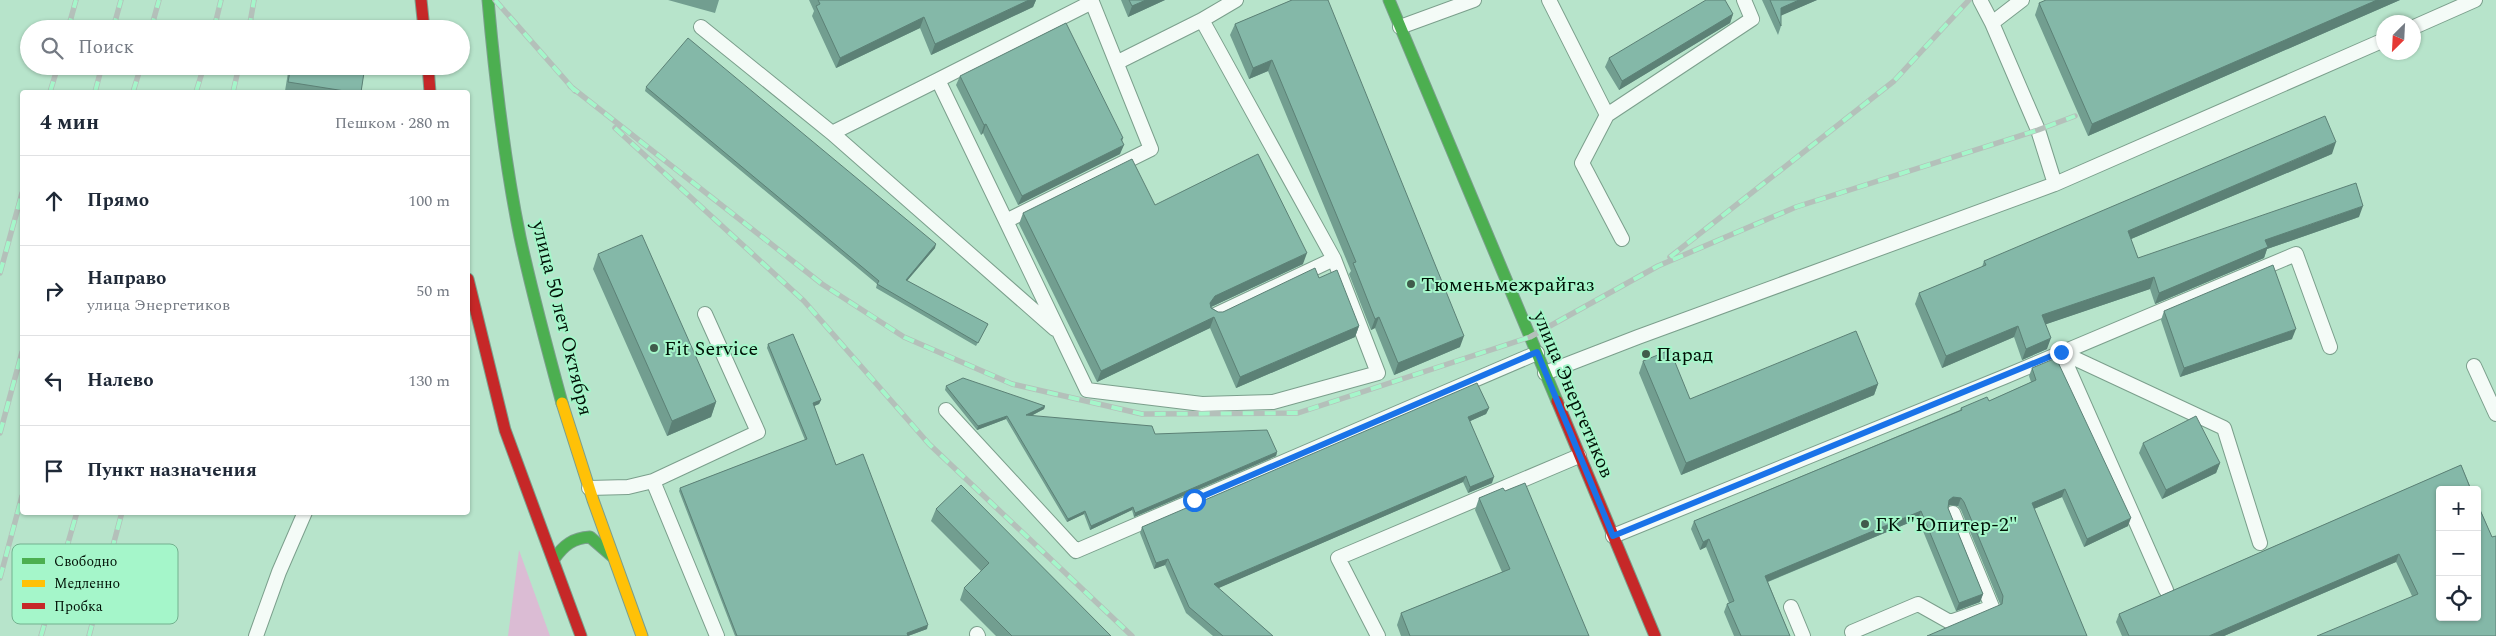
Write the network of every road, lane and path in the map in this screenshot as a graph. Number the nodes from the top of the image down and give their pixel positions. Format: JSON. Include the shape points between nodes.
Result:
{"nodes":[{"id":1,"x":421,"y":0,"type":"edge"},
{"id":2,"x":488,"y":0,"type":"edge"},
{"id":3,"x":1236,"y":0,"type":"edge"},
{"id":4,"x":1388,"y":0,"type":"edge"},
{"id":5,"x":1474,"y":0,"type":"edge"},
{"id":6,"x":1549,"y":0,"type":"edge"},
{"id":7,"x":1744,"y":0,"type":"edge"},
{"id":8,"x":1980,"y":0,"type":"edge"},
{"id":9,"x":2022,"y":0,"type":"edge"},
{"id":10,"x":2475,"y":0,"type":"edge"},
{"id":11,"x":423,"y":20,"type":"edge"},
{"id":12,"x":1202,"y":20,"type":"junction"},
{"id":13,"x":1992,"y":23,"type":"junction"},
{"id":14,"x":2421,"y":24,"type":"edge"},
{"id":15,"x":1400,"y":26,"type":"junction"},
{"id":16,"x":701,"y":27,"type":"dead end"},
{"id":17,"x":2376,"y":44,"type":"edge"},
{"id":18,"x":1118,"y":62,"type":"junction"},
{"id":19,"x":429,"y":75,"type":"edge"},
{"id":20,"x":938,"y":80,"type":"junction"},
{"id":21,"x":430,"y":90,"type":"edge"},
{"id":22,"x":1607,"y":116,"type":"junction"},
{"id":23,"x":832,"y":133,"type":"junction"},
{"id":24,"x":2055,"y":184,"type":"junction"},
{"id":25,"x":1006,"y":221,"type":"junction"},
{"id":26,"x":1622,"y":239,"type":"dead end"},
{"id":27,"x":1334,"y":259,"type":"junction"},
{"id":28,"x":470,"y":288,"type":"edge"},
{"id":29,"x":704,"y":314,"type":"dead end"},
{"id":30,"x":1215,"y":315,"type":"edge"},
{"id":31,"x":1060,"y":333,"type":"junction"},
{"id":32,"x":2330,"y":347,"type":"dead end"},
{"id":33,"x":1537,"y":352,"type":"junction"},
{"id":34,"x":2061,"y":352,"type":"junction"},
{"id":35,"x":2474,"y":366,"type":"dead end"},
{"id":36,"x":1545,"y":373,"type":"junction"},
{"id":37,"x":946,"y":410,"type":"dead end"},
{"id":38,"x":2496,"y":414,"type":"edge"},
{"id":39,"x":1579,"y":456,"type":"junction"},
{"id":40,"x":653,"y":482,"type":"junction"},
{"id":41,"x":589,"y":488,"type":"junction"},
{"id":42,"x":1954,"y":513,"type":"edge"},
{"id":43,"x":304,"y":515,"type":"edge"},
{"id":44,"x":1613,"y":536,"type":"junction"},
{"id":45,"x":2260,"y":543,"type":"dead end"},
{"id":46,"x":612,"y":556,"type":"junction"},
{"id":47,"x":554,"y":559,"type":"junction"},
{"id":48,"x":2166,"y":590,"type":"dead end"},
{"id":49,"x":1791,"y":607,"type":"dead end"},
{"id":50,"x":256,"y":636,"type":"edge"},
{"id":51,"x":581,"y":636,"type":"edge"},
{"id":52,"x":642,"y":636,"type":"edge"},
{"id":53,"x":717,"y":636,"type":"edge"},
{"id":54,"x":1378,"y":636,"type":"edge"},
{"id":55,"x":1656,"y":636,"type":"edge"},
{"id":56,"x":1803,"y":636,"type":"edge"},
{"id":57,"x":1854,"y":636,"type":"edge"}],
"edges":[{"from":1,"to":11,"type":"main road"},
{"from":2,"to":41,"type":"main road","name":"улица 50 лет Октября","via":[[497,95],[527,268]]},
{"from":3,"to":12,"type":"lane"},
{"from":4,"to":15,"type":"main road","name":"улица Энергетиков"},
{"from":5,"to":15,"type":"lane"},
{"from":6,"to":22,"type":"lane"},
{"from":7,"to":22,"type":"lane","via":[[1752,19]]},
{"from":8,"to":13,"type":"lane"},
{"from":9,"to":13,"type":"lane"},
{"from":10,"to":14,"type":"lane"},
{"from":12,"to":18,"type":"lane"},
{"from":12,"to":27,"type":"lane"},
{"from":13,"to":24,"type":"lane","via":[[2038,130]]},
{"from":15,"to":33,"type":"main road","name":"улица Энергетиков"},
{"from":16,"to":23,"type":"lane"},
{"from":17,"to":24,"type":"lane"},
{"from":18,"to":20,"type":"lane","via":[[1092,2]]},
{"from":18,"to":25,"type":"lane","via":[[1152,150]]},
{"from":19,"to":21,"type":"main road"},
{"from":20,"to":23,"type":"lane"},
{"from":20,"to":25,"type":"lane"},
{"from":22,"to":26,"type":"lane","via":[[1582,164]]},
{"from":23,"to":31,"type":"lane"},
{"from":24,"to":36,"type":"lane"},
{"from":25,"to":31,"type":"lane"},
{"from":27,"to":30,"type":"lane"},
{"from":27,"to":31,"type":"lane","via":[[1378,373],[1273,402],[1202,404],[1087,390]]},
{"from":28,"to":47,"type":"main road","via":[[505,430]]},
{"from":29,"to":40,"type":"lane","via":[[758,432]]},
{"from":32,"to":34,"type":"lane","via":[[2296,254]]},
{"from":33,"to":36,"type":"main road","name":"улица Энергетиков"},
{"from":33,"to":37,"type":"lane","via":[[1076,551]]},
{"from":34,"to":44,"type":"lane"},
{"from":34,"to":45,"type":"lane","via":[[2224,428]]},
{"from":34,"to":48,"type":"lane"},
{"from":35,"to":38,"type":"lane"},
{"from":36,"to":39,"type":"main road","name":"улица Энергетиков"},
{"from":39,"to":44,"type":"main road","name":"улица Энергетиков"},
{"from":39,"to":54,"type":"lane","via":[[1338,558]]},
{"from":40,"to":41,"type":"lane","via":[[628,487]]},
{"from":40,"to":53,"type":"lane"},
{"from":41,"to":46,"type":"main road","name":"улица 50 лет Октября"},
{"from":42,"to":57,"type":"lane","via":[[1992,607],[1950,622],[1918,604],[1852,632]]},
{"from":43,"to":50,"type":"lane"},
{"from":44,"to":55,"type":"main road","name":"улица Энергетиков"},
{"from":46,"to":47,"type":"main road","via":[[590,537],[577,537],[564,544]]},
{"from":46,"to":52,"type":"main road","name":"улица 50 лет Октября"},
{"from":47,"to":51,"type":"main road"},
{"from":49,"to":56,"type":"lane"}]}
